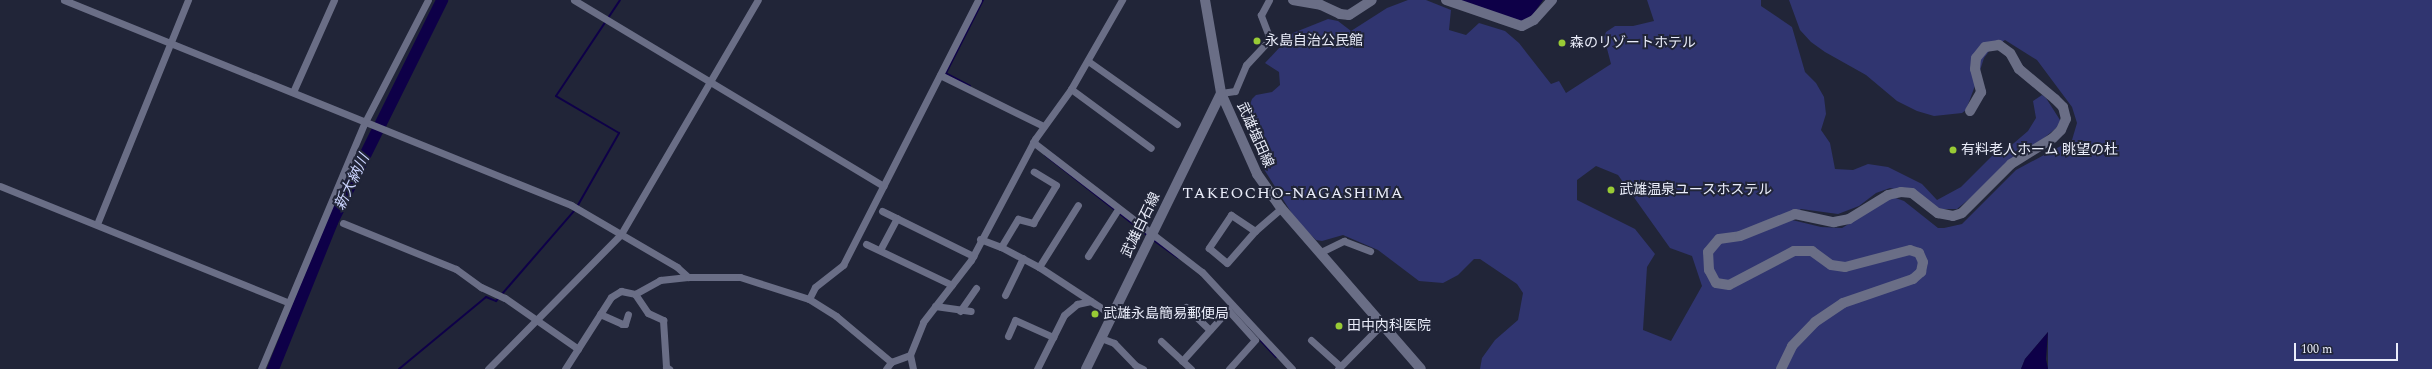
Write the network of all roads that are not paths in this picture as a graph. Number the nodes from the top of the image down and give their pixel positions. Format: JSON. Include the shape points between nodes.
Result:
{"nodes":[{"id":1,"x":64,"y":0,"type":"edge"},
{"id":2,"x":188,"y":0,"type":"edge"},
{"id":3,"x":334,"y":0,"type":"edge"},
{"id":4,"x":428,"y":0,"type":"edge"},
{"id":5,"x":574,"y":0,"type":"edge"},
{"id":6,"x":758,"y":0,"type":"edge"},
{"id":7,"x":978,"y":0,"type":"edge"},
{"id":8,"x":1122,"y":0,"type":"edge"},
{"id":9,"x":1205,"y":0,"type":"edge"},
{"id":10,"x":1269,"y":0,"type":"edge"},
{"id":11,"x":1293,"y":0,"type":"edge"},
{"id":12,"x":1372,"y":0,"type":"edge"},
{"id":13,"x":1446,"y":0,"type":"edge"},
{"id":14,"x":1552,"y":0,"type":"edge"},
{"id":15,"x":170,"y":43,"type":"junction"},
{"id":16,"x":1088,"y":61,"type":"junction"},
{"id":17,"x":940,"y":75,"type":"junction"},
{"id":18,"x":711,"y":82,"type":"junction"},
{"id":19,"x":1071,"y":89,"type":"junction"},
{"id":20,"x":294,"y":92,"type":"junction"},
{"id":21,"x":1222,"y":93,"type":"junction"},
{"id":22,"x":1970,"y":112,"type":"dead end"},
{"id":23,"x":368,"y":123,"type":"junction"},
{"id":24,"x":1177,"y":124,"type":"dead end"},
{"id":25,"x":1043,"y":126,"type":"junction"},
{"id":26,"x":1033,"y":142,"type":"junction"},
{"id":27,"x":1151,"y":148,"type":"dead end"},
{"id":28,"x":1034,"y":172,"type":"dead end"},
{"id":29,"x":0,"y":186,"type":"edge"},
{"id":30,"x":883,"y":186,"type":"junction"},
{"id":31,"x":1078,"y":205,"type":"dead end"},
{"id":32,"x":1281,"y":208,"type":"junction"},
{"id":33,"x":1118,"y":209,"type":"junction"},
{"id":34,"x":882,"y":211,"type":"dead end"},
{"id":35,"x":896,"y":218,"type":"junction"},
{"id":36,"x":343,"y":223,"type":"dead end"},
{"id":37,"x":97,"y":224,"type":"junction"},
{"id":38,"x":1255,"y":231,"type":"junction"},
{"id":39,"x":621,"y":234,"type":"junction"},
{"id":40,"x":1151,"y":235,"type":"junction"},
{"id":41,"x":980,"y":239,"type":"junction"},
{"id":42,"x":866,"y":244,"type":"dead end"},
{"id":43,"x":1001,"y":247,"type":"junction"},
{"id":44,"x":880,"y":250,"type":"junction"},
{"id":45,"x":1370,"y":252,"type":"dead end"},
{"id":46,"x":1319,"y":253,"type":"junction"},
{"id":47,"x":973,"y":256,"type":"junction"},
{"id":48,"x":1088,"y":256,"type":"dead end"},
{"id":49,"x":1023,"y":258,"type":"junction"},
{"id":50,"x":1039,"y":267,"type":"junction"},
{"id":51,"x":688,"y":277,"type":"junction"},
{"id":52,"x":952,"y":285,"type":"junction"},
{"id":53,"x":976,"y":288,"type":"dead end"},
{"id":54,"x":635,"y":294,"type":"junction"},
{"id":55,"x":1005,"y":295,"type":"dead end"},
{"id":56,"x":809,"y":299,"type":"junction"},
{"id":57,"x":1090,"y":301,"type":"junction"},
{"id":58,"x":287,"y":302,"type":"junction"},
{"id":59,"x":935,"y":306,"type":"junction"},
{"id":60,"x":1186,"y":307,"type":"dead end"},
{"id":61,"x":960,"y":311,"type":"junction"},
{"id":62,"x":971,"y":311,"type":"dead end"},
{"id":63,"x":600,"y":314,"type":"junction"},
{"id":64,"x":628,"y":314,"type":"dead end"},
{"id":65,"x":1112,"y":315,"type":"junction"},
{"id":66,"x":537,"y":320,"type":"junction"},
{"id":67,"x":1382,"y":324,"type":"junction"},
{"id":68,"x":1210,"y":330,"type":"junction"},
{"id":69,"x":1008,"y":336,"type":"dead end"},
{"id":70,"x":1053,"y":337,"type":"junction"},
{"id":71,"x":1102,"y":338,"type":"junction"},
{"id":72,"x":1311,"y":340,"type":"dead end"},
{"id":73,"x":1161,"y":341,"type":"dead end"},
{"id":74,"x":578,"y":349,"type":"junction"},
{"id":75,"x":910,"y":355,"type":"junction"},
{"id":76,"x":1182,"y":360,"type":"junction"},
{"id":77,"x":891,"y":362,"type":"junction"},
{"id":78,"x":1234,"y":367,"type":"edge"},
{"id":79,"x":1339,"y":368,"type":"edge"},
{"id":80,"x":261,"y":369,"type":"edge"},
{"id":81,"x":488,"y":369,"type":"edge"},
{"id":82,"x":565,"y":369,"type":"edge"},
{"id":83,"x":669,"y":369,"type":"edge"},
{"id":84,"x":886,"y":369,"type":"edge"},
{"id":85,"x":913,"y":369,"type":"edge"},
{"id":86,"x":1037,"y":369,"type":"edge"},
{"id":87,"x":1086,"y":369,"type":"edge"},
{"id":88,"x":1143,"y":369,"type":"edge"},
{"id":89,"x":1191,"y":369,"type":"edge"},
{"id":90,"x":1292,"y":369,"type":"edge"},
{"id":91,"x":1421,"y":369,"type":"edge"},
{"id":92,"x":1781,"y":369,"type":"edge"}],
"edges":[{"from":1,"to":15,"type":"street"},
{"from":2,"to":15,"type":"street"},
{"from":3,"to":20,"type":"street"},
{"from":4,"to":23,"type":"street"},
{"from":5,"to":18,"type":"street"},
{"from":6,"to":18,"type":"street"},
{"from":7,"to":17,"type":"street"},
{"from":8,"to":16,"type":"street"},
{"from":9,"to":21,"type":"street","name":"武雄塩田線"},
{"from":10,"to":21,"type":"street","via":[[1262,14],[1270,39],[1246,65],[1235,90]]},
{"from":11,"to":12,"type":"street","via":[[1321,5],[1340,14],[1349,15]]},
{"from":13,"to":14,"type":"street","via":[[1522,26],[1534,20]]},
{"from":15,"to":20,"type":"street"},
{"from":15,"to":37,"type":"street"},
{"from":16,"to":19,"type":"street"},
{"from":16,"to":24,"type":"street"},
{"from":17,"to":25,"type":"street"},
{"from":17,"to":30,"type":"street"},
{"from":18,"to":30,"type":"street"},
{"from":18,"to":39,"type":"street"},
{"from":19,"to":25,"type":"street"},
{"from":19,"to":27,"type":"street"},
{"from":20,"to":23,"type":"street"},
{"from":21,"to":32,"type":"street","name":"武雄塩田線","via":[[1257,174]]},
{"from":21,"to":40,"type":"street","name":"武雄白石線"},
{"from":22,"to":92,"type":"street","via":[[1981,92],[1975,69],[1976,58],[1985,47],[1999,45],[2010,53],[2019,69],[2055,98],[2062,107],[2066,119],[2061,130],[2011,164],[1962,213],[1953,216],[1938,213],[1912,193],[1901,192],[1888,195],[1849,220],[1834,222],[1795,214],[1740,236],[1719,239],[1708,252],[1709,270],[1716,283],[1729,285],[1794,251],[1812,251],[1831,265],[1845,267],[1910,250],[1919,253],[1923,262],[1921,272],[1913,279],[1843,303],[1815,322],[1792,346]]},
{"from":23,"to":39,"type":"street","via":[[571,205]]},
{"from":23,"to":58,"type":"street"},
{"from":25,"to":26,"type":"street"},
{"from":26,"to":33,"type":"street"},
{"from":26,"to":41,"type":"street"},
{"from":28,"to":43,"type":"street","via":[[1056,185],[1033,223],[1018,219]]},
{"from":29,"to":37,"type":"street"},
{"from":30,"to":56,"type":"street","via":[[843,264],[815,287]]},
{"from":31,"to":50,"type":"street"},
{"from":32,"to":38,"type":"street"},
{"from":32,"to":46,"type":"street","name":"武雄塩田線"},
{"from":33,"to":40,"type":"street"},
{"from":33,"to":48,"type":"street"},
{"from":34,"to":35,"type":"street"},
{"from":35,"to":44,"type":"street"},
{"from":35,"to":47,"type":"street"},
{"from":36,"to":66,"type":"street","via":[[456,269]]},
{"from":37,"to":58,"type":"street"},
{"from":38,"to":38,"type":"street","via":[[1227,263],[1209,248],[1231,215]]},
{"from":39,"to":51,"type":"street","via":[[677,266]]},
{"from":39,"to":66,"type":"street"},
{"from":40,"to":65,"type":"street","name":"武雄白石線"},
{"from":40,"to":90,"type":"street","via":[[1202,272]]},
{"from":41,"to":43,"type":"street"},
{"from":41,"to":47,"type":"street"},
{"from":42,"to":44,"type":"street"},
{"from":43,"to":49,"type":"street"},
{"from":44,"to":52,"type":"street"},
{"from":45,"to":46,"type":"street","via":[[1344,241]]},
{"from":46,"to":67,"type":"street","name":"武雄塩田線"},
{"from":47,"to":52,"type":"street"},
{"from":49,"to":50,"type":"street"},
{"from":49,"to":55,"type":"street"},
{"from":50,"to":57,"type":"street"},
{"from":51,"to":54,"type":"street","via":[[660,280]]},
{"from":51,"to":56,"type":"street","via":[[740,277]]},
{"from":52,"to":59,"type":"street"},
{"from":53,"to":61,"type":"street"},
{"from":54,"to":63,"type":"street","via":[[621,291],[611,297]]},
{"from":54,"to":83,"type":"street","via":[[648,312],[663,320],[666,367]]},
{"from":56,"to":77,"type":"street","via":[[836,316]]},
{"from":57,"to":65,"type":"street"},
{"from":57,"to":70,"type":"street","via":[[1077,304],[1064,315]]},
{"from":58,"to":80,"type":"street"},
{"from":59,"to":61,"type":"street"},
{"from":59,"to":75,"type":"street","via":[[923,322]]},
{"from":60,"to":68,"type":"street"},
{"from":61,"to":62,"type":"street"},
{"from":63,"to":64,"type":"street","via":[[622,324],[625,324]]},
{"from":63,"to":74,"type":"street"},
{"from":65,"to":71,"type":"street","name":"武雄白石線"},
{"from":66,"to":74,"type":"street"},
{"from":66,"to":81,"type":"street"},
{"from":67,"to":79,"type":"street"},
{"from":67,"to":91,"type":"street","name":"武雄塩田線"},
{"from":68,"to":76,"type":"street"},
{"from":68,"to":78,"type":"street","via":[[1228,310],[1255,340]]},
{"from":69,"to":70,"type":"street","via":[[1015,320]]},
{"from":70,"to":86,"type":"street"},
{"from":71,"to":87,"type":"street","name":"武雄白石線"},
{"from":71,"to":88,"type":"street","via":[[1114,343],[1135,365]]},
{"from":72,"to":79,"type":"street"},
{"from":73,"to":76,"type":"street"},
{"from":74,"to":82,"type":"street"},
{"from":75,"to":77,"type":"street"},
{"from":75,"to":85,"type":"street"},
{"from":76,"to":89,"type":"street"},
{"from":77,"to":84,"type":"street"}]}
